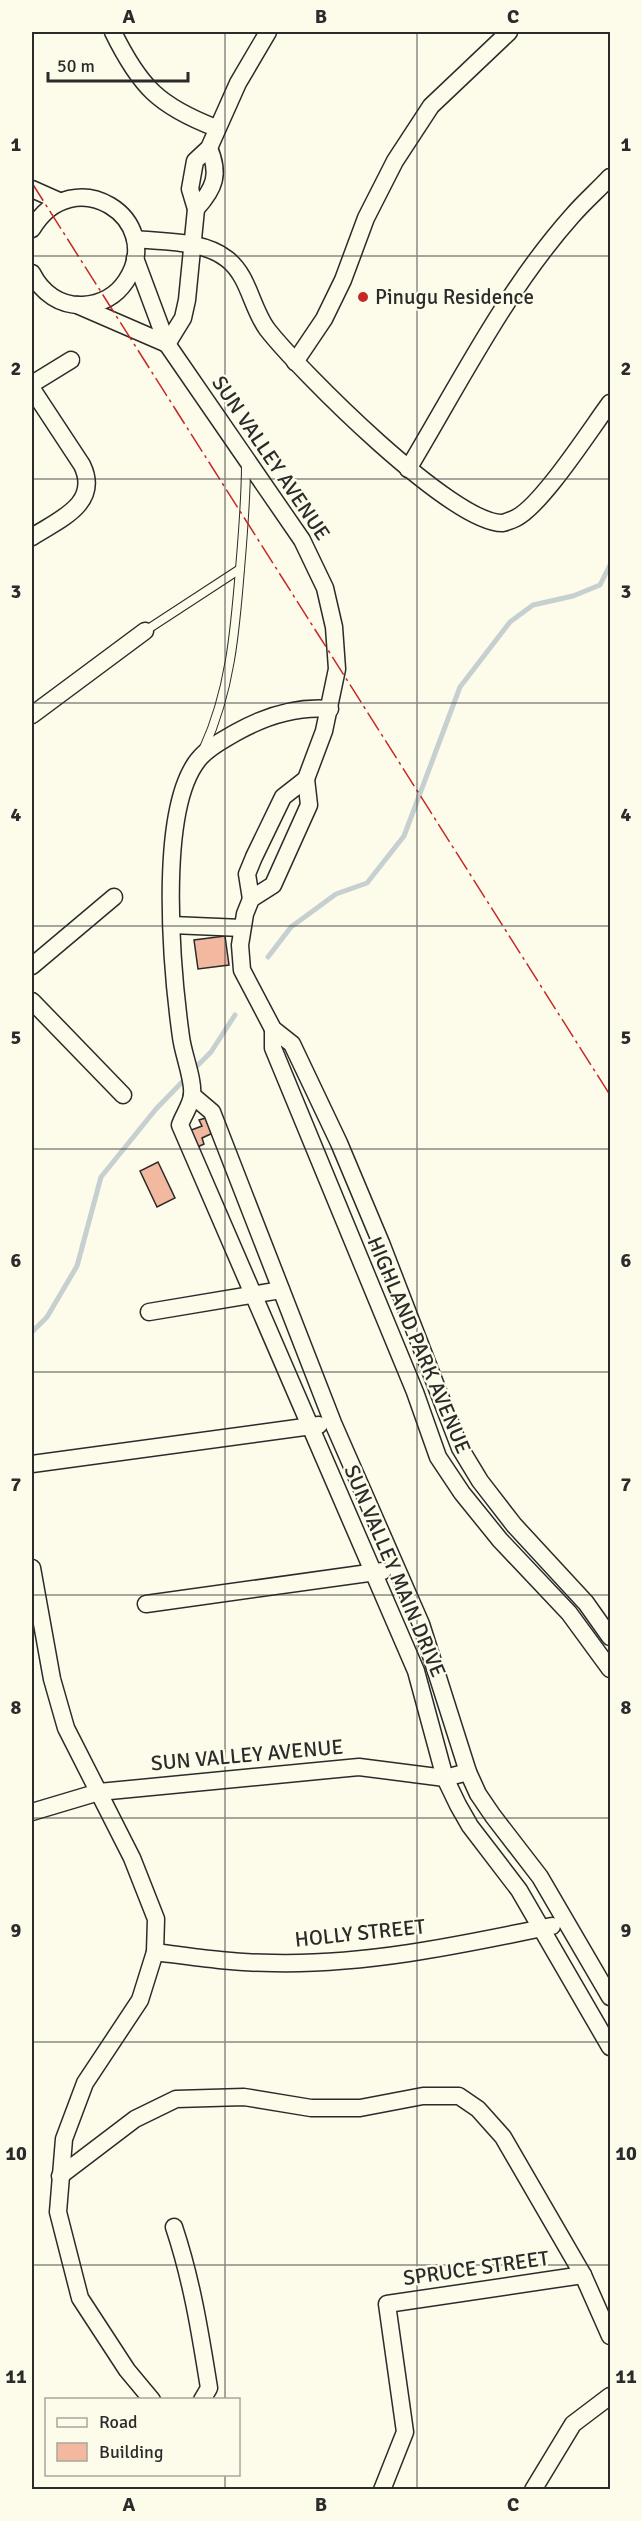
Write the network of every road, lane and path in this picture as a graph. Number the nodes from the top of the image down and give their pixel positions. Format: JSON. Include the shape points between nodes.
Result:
{"nodes":[{"id":1,"x":113,"y":32,"type":"edge"},
{"id":2,"x":268,"y":32,"type":"edge"},
{"id":3,"x":510,"y":32,"type":"edge"},
{"id":4,"x":216,"y":128,"type":"junction"},
{"id":5,"x":610,"y":177,"type":"edge"},
{"id":6,"x":32,"y":189,"type":"edge"},
{"id":7,"x":59,"y":201,"type":"junction"},
{"id":8,"x":32,"y":229,"type":"edge"},
{"id":9,"x":135,"y":239,"type":"junction"},
{"id":10,"x":193,"y":246,"type":"junction"},
{"id":11,"x":135,"y":258,"type":"junction"},
{"id":12,"x":32,"y":273,"type":"edge"},
{"id":13,"x":76,"y":305,"type":"junction"},
{"id":14,"x":167,"y":344,"type":"junction"},
{"id":15,"x":71,"y":360,"type":"dead end"},
{"id":16,"x":295,"y":362,"type":"junction"},
{"id":17,"x":32,"y":384,"type":"edge"},
{"id":18,"x":32,"y":389,"type":"edge"},
{"id":19,"x":610,"y":403,"type":"edge"},
{"id":20,"x":246,"y":457,"type":"junction"},
{"id":21,"x":408,"y":469,"type":"junction"},
{"id":22,"x":32,"y":537,"type":"edge"},
{"id":23,"x":240,"y":569,"type":"junction"},
{"id":24,"x":145,"y":631,"type":"joint"},
{"id":25,"x":330,"y":708,"type":"junction"},
{"id":26,"x":32,"y":715,"type":"edge"},
{"id":27,"x":198,"y":760,"type":"junction"},
{"id":28,"x":306,"y":779,"type":"junction"},
{"id":29,"x":269,"y":826,"type":"junction"},
{"id":30,"x":294,"y":838,"type":"junction"},
{"id":31,"x":114,"y":897,"type":"dead end"},
{"id":32,"x":251,"y":899,"type":"junction"},
{"id":33,"x":172,"y":926,"type":"junction"},
{"id":34,"x":242,"y":928,"type":"junction"},
{"id":35,"x":32,"y":966,"type":"edge"},
{"id":36,"x":32,"y":1001,"type":"edge"},
{"id":37,"x":273,"y":1029,"type":"junction"},
{"id":38,"x":191,"y":1090,"type":"junction"},
{"id":39,"x":123,"y":1095,"type":"dead end"},
{"id":40,"x":281,"y":1290,"type":"junction"},
{"id":41,"x":253,"y":1295,"type":"junction"},
{"id":42,"x":149,"y":1312,"type":"dead end"},
{"id":43,"x":333,"y":1423,"type":"junction"},
{"id":44,"x":308,"y":1426,"type":"junction"},
{"id":45,"x":32,"y":1464,"type":"edge"},
{"id":46,"x":32,"y":1568,"type":"edge"},
{"id":47,"x":396,"y":1568,"type":"junction"},
{"id":48,"x":374,"y":1574,"type":"junction"},
{"id":49,"x":146,"y":1604,"type":"dead end"},
{"id":50,"x":610,"y":1637,"type":"edge"},
{"id":51,"x":610,"y":1669,"type":"edge"},
{"id":52,"x":468,"y":1772,"type":"junction"},
{"id":53,"x":445,"y":1778,"type":"junction"},
{"id":54,"x":99,"y":1792,"type":"junction"},
{"id":55,"x":32,"y":1812,"type":"edge"},
{"id":56,"x":568,"y":1923,"type":"junction"},
{"id":57,"x":542,"y":1928,"type":"junction"},
{"id":58,"x":155,"y":1952,"type":"junction"},
{"id":59,"x":610,"y":1997,"type":"edge"},
{"id":60,"x":610,"y":2047,"type":"edge"},
{"id":61,"x":60,"y":2176,"type":"junction"},
{"id":62,"x":174,"y":2227,"type":"dead end"},
{"id":63,"x":583,"y":2275,"type":"junction"},
{"id":64,"x":610,"y":2336,"type":"edge"},
{"id":65,"x":610,"y":2396,"type":"edge"},
{"id":66,"x":150,"y":2398,"type":"edge"},
{"id":67,"x":203,"y":2398,"type":"edge"},
{"id":68,"x":382,"y":2490,"type":"edge"},
{"id":69,"x":533,"y":2490,"type":"edge"}],
"edges":[{"from":1,"to":4,"type":"street","via":[[129,63],[151,92],[179,113]]},
{"from":2,"to":4,"type":"street"},
{"from":3,"to":16,"type":"street","via":[[431,106],[395,161],[366,218],[324,319]]},
{"from":4,"to":10,"type":"street","via":[[209,148],[216,166],[211,193],[196,209]]},
{"from":5,"to":21,"type":"street","via":[[537,260]]},
{"from":6,"to":7,"type":"street"},
{"from":7,"to":8,"type":"street","via":[[43,213]]},
{"from":7,"to":9,"type":"street","via":[[91,197],[106,202],[124,218]]},
{"from":9,"to":10,"type":"street"},
{"from":9,"to":11,"type":"street"},
{"from":10,"to":14,"type":"street","via":[[183,318]]},
{"from":10,"to":16,"type":"street","via":[[214,251],[239,270],[266,327]]},
{"from":11,"to":13,"type":"street","via":[[121,288],[93,304]]},
{"from":11,"to":14,"type":"street","name":"SUN VALLEY AVENUE"},
{"from":12,"to":13,"type":"street","via":[[48,294]]},
{"from":13,"to":14,"type":"street"},
{"from":14,"to":20,"type":"street","name":"SUN VALLEY AVENUE"},
{"from":15,"to":17,"type":"street"},
{"from":16,"to":21,"type":"street","via":[[342,411]]},
{"from":18,"to":22,"type":"street","via":[[88,477],[88,488],[74,509]]},
{"from":19,"to":21,"type":"street","via":[[534,504],[503,523],[473,514]]},
{"from":20,"to":23,"type":"lane"},
{"from":20,"to":25,"type":"street","name":"SUN VALLEY AVENUE","via":[[302,540],[325,588],[334,627],[337,669]]},
{"from":23,"to":24,"type":"lane"},
{"from":23,"to":27,"type":"lane","via":[[224,695]]},
{"from":24,"to":26,"type":"street"},
{"from":25,"to":27,"type":"street","via":[[309,707],[253,722],[221,740]]},
{"from":25,"to":28,"type":"street"},
{"from":27,"to":33,"type":"street","via":[[174,820]]},
{"from":28,"to":29,"type":"street","name":"HIGHLAND PARK AVENUE","via":[[283,797]]},
{"from":28,"to":30,"type":"street","via":[[309,805]]},
{"from":29,"to":30,"type":"street"},
{"from":29,"to":32,"type":"street","name":"HIGHLAND PARK AVENUE","via":[[247,874]]},
{"from":30,"to":32,"type":"street","via":[[273,885]]},
{"from":31,"to":35,"type":"street"},
{"from":32,"to":34,"type":"street","name":"HIGHLAND PARK AVENUE"},
{"from":33,"to":34,"type":"street"},
{"from":33,"to":38,"type":"street","via":[[181,1038]]},
{"from":34,"to":37,"type":"street","name":"HIGHLAND PARK AVENUE","via":[[242,970]]},
{"from":36,"to":39,"type":"street"},
{"from":37,"to":50,"type":"street","name":"HIGHLAND PARK AVENUE","via":[[292,1044],[339,1143],[460,1448],[514,1526],[586,1604]]},
{"from":37,"to":51,"type":"street","name":"HIGHLAND PARK AVENUE","via":[[273,1048],[438,1456],[477,1512],[569,1613]]},
{"from":38,"to":40,"type":"street","name":"SUN VALLEY MAIN DRIVE","via":[[212,1112]]},
{"from":38,"to":41,"type":"street","name":"SUN VALLEY MAIN DRIVE","via":[[180,1125]]},
{"from":40,"to":41,"type":"street"},
{"from":40,"to":43,"type":"street","name":"SUN VALLEY MAIN DRIVE"},
{"from":41,"to":42,"type":"street"},
{"from":41,"to":44,"type":"street","name":"SUN VALLEY MAIN DRIVE"},
{"from":43,"to":44,"type":"street"},
{"from":43,"to":47,"type":"street","name":"SUN VALLEY MAIN DRIVE"},
{"from":44,"to":45,"type":"street"},
{"from":44,"to":48,"type":"street","name":"SUN VALLEY MAIN DRIVE"},
{"from":46,"to":54,"type":"street","via":[[52,1679],[66,1728]]},
{"from":47,"to":48,"type":"street"},
{"from":47,"to":52,"type":"street","name":"SUN VALLEY MAIN DRIVE","via":[[421,1624]]},
{"from":48,"to":49,"type":"street"},
{"from":48,"to":53,"type":"street","name":"SUN VALLEY MAIN DRIVE","via":[[416,1671]]},
{"from":52,"to":53,"type":"street","name":"SUN VALLEY AVENUE"},
{"from":52,"to":56,"type":"street","name":"SUN VALLEY MAIN DRIVE","via":[[478,1794],[540,1876]]},
{"from":53,"to":54,"type":"street","name":"SUN VALLEY AVENUE","via":[[359,1767]]},
{"from":53,"to":57,"type":"street","name":"SUN VALLEY MAIN DRIVE","via":[[470,1826],[519,1890]]},
{"from":54,"to":55,"type":"street","name":"SUN VALLEY AVENUE"},
{"from":54,"to":58,"type":"street","via":[[146,1890],[156,1919]]},
{"from":56,"to":57,"type":"street","name":"HOLLY STREET"},
{"from":56,"to":59,"type":"street","name":"SUN VALLEY MAIN DRIVE"},
{"from":57,"to":58,"type":"street","name":"HOLLY STREET","via":[[372,1958],[273,1964]]},
{"from":57,"to":60,"type":"street","name":"SUN VALLEY MAIN DRIVE"},
{"from":58,"to":61,"type":"street","via":[[140,2000],[85,2083],[64,2139]]},
{"from":61,"to":63,"type":"street","via":[[135,2119],[176,2098],[244,2097],[311,2108],[360,2108],[423,2096],[459,2096],[478,2109],[502,2137]]},
{"from":61,"to":66,"type":"street","via":[[58,2212],[80,2298]]},
{"from":62,"to":67,"type":"street","via":[[189,2272],[201,2337],[209,2388]]},
{"from":63,"to":64,"type":"street"},
{"from":63,"to":68,"type":"street","name":"SPRUCE STREET","via":[[387,2304],[405,2432]]},
{"from":65,"to":69,"type":"street","via":[[573,2424]]}]}
